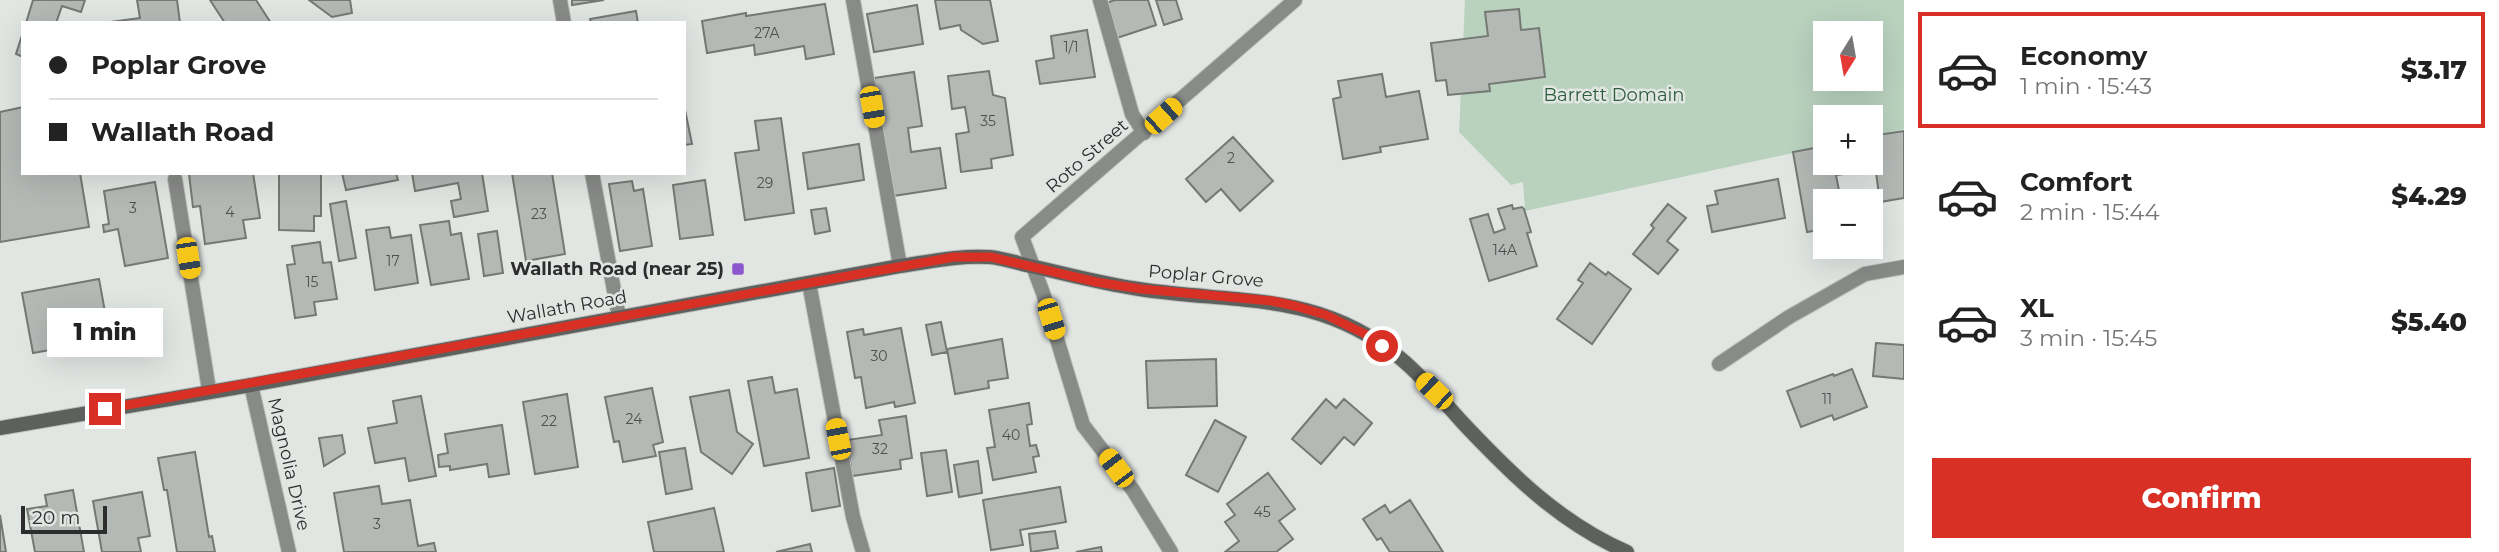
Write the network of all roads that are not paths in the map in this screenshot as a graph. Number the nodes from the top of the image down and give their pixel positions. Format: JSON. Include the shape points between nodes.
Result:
{"nodes":[{"id":1,"x":560,"y":0,"type":"edge"},
{"id":2,"x":853,"y":0,"type":"edge"},
{"id":3,"x":1100,"y":0,"type":"edge"},
{"id":4,"x":1295,"y":0,"type":"edge"},
{"id":5,"x":564,"y":21,"type":"edge"},
{"id":6,"x":1144,"y":133,"type":"junction"},
{"id":7,"x":592,"y":175,"type":"edge"},
{"id":8,"x":175,"y":179,"type":"dead end"},
{"id":9,"x":900,"y":266,"type":"junction"},
{"id":10,"x":1032,"y":267,"type":"junction"},
{"id":11,"x":1904,"y":267,"type":"edge"},
{"id":12,"x":809,"y":283,"type":"junction"},
{"id":13,"x":619,"y":317,"type":"junction"},
{"id":14,"x":1719,"y":364,"type":"dead end"},
{"id":15,"x":251,"y":384,"type":"junction"},
{"id":16,"x":209,"y":390,"type":"junction"},
{"id":17,"x":0,"y":428,"type":"edge"},
{"id":18,"x":289,"y":552,"type":"edge"},
{"id":19,"x":863,"y":552,"type":"edge"},
{"id":20,"x":1171,"y":552,"type":"edge"},
{"id":21,"x":1627,"y":552,"type":"edge"}],
"edges":[{"from":1,"to":5,"type":"street"},
{"from":2,"to":9,"type":"street"},
{"from":3,"to":6,"type":"street","via":[[1132,114]]},
{"from":4,"to":6,"type":"street","name":"Roto Street"},
{"from":6,"to":10,"type":"street","name":"Roto Street","via":[[1022,237]]},
{"from":7,"to":13,"type":"street"},
{"from":8,"to":16,"type":"street"},
{"from":9,"to":10,"type":"street","name":"Wallath Road","via":[[954,257],[991,257]]},
{"from":9,"to":12,"type":"street","name":"Wallath Road"},
{"from":10,"to":20,"type":"street","via":[[1083,425],[1133,490]]},
{"from":10,"to":21,"type":"street","name":"Poplar Grove","via":[[1141,289],[1272,301],[1326,315],[1400,358],[1552,509]]},
{"from":11,"to":14,"type":"street","via":[[1865,274]]},
{"from":12,"to":13,"type":"street","name":"Wallath Road"},
{"from":12,"to":19,"type":"street"},
{"from":13,"to":15,"type":"street","name":"Wallath Road"},
{"from":15,"to":16,"type":"street","name":"Wallath Road"},
{"from":15,"to":18,"type":"street","name":"Magnolia Drive"},
{"from":16,"to":17,"type":"street","name":"Wallath Road"}]}
